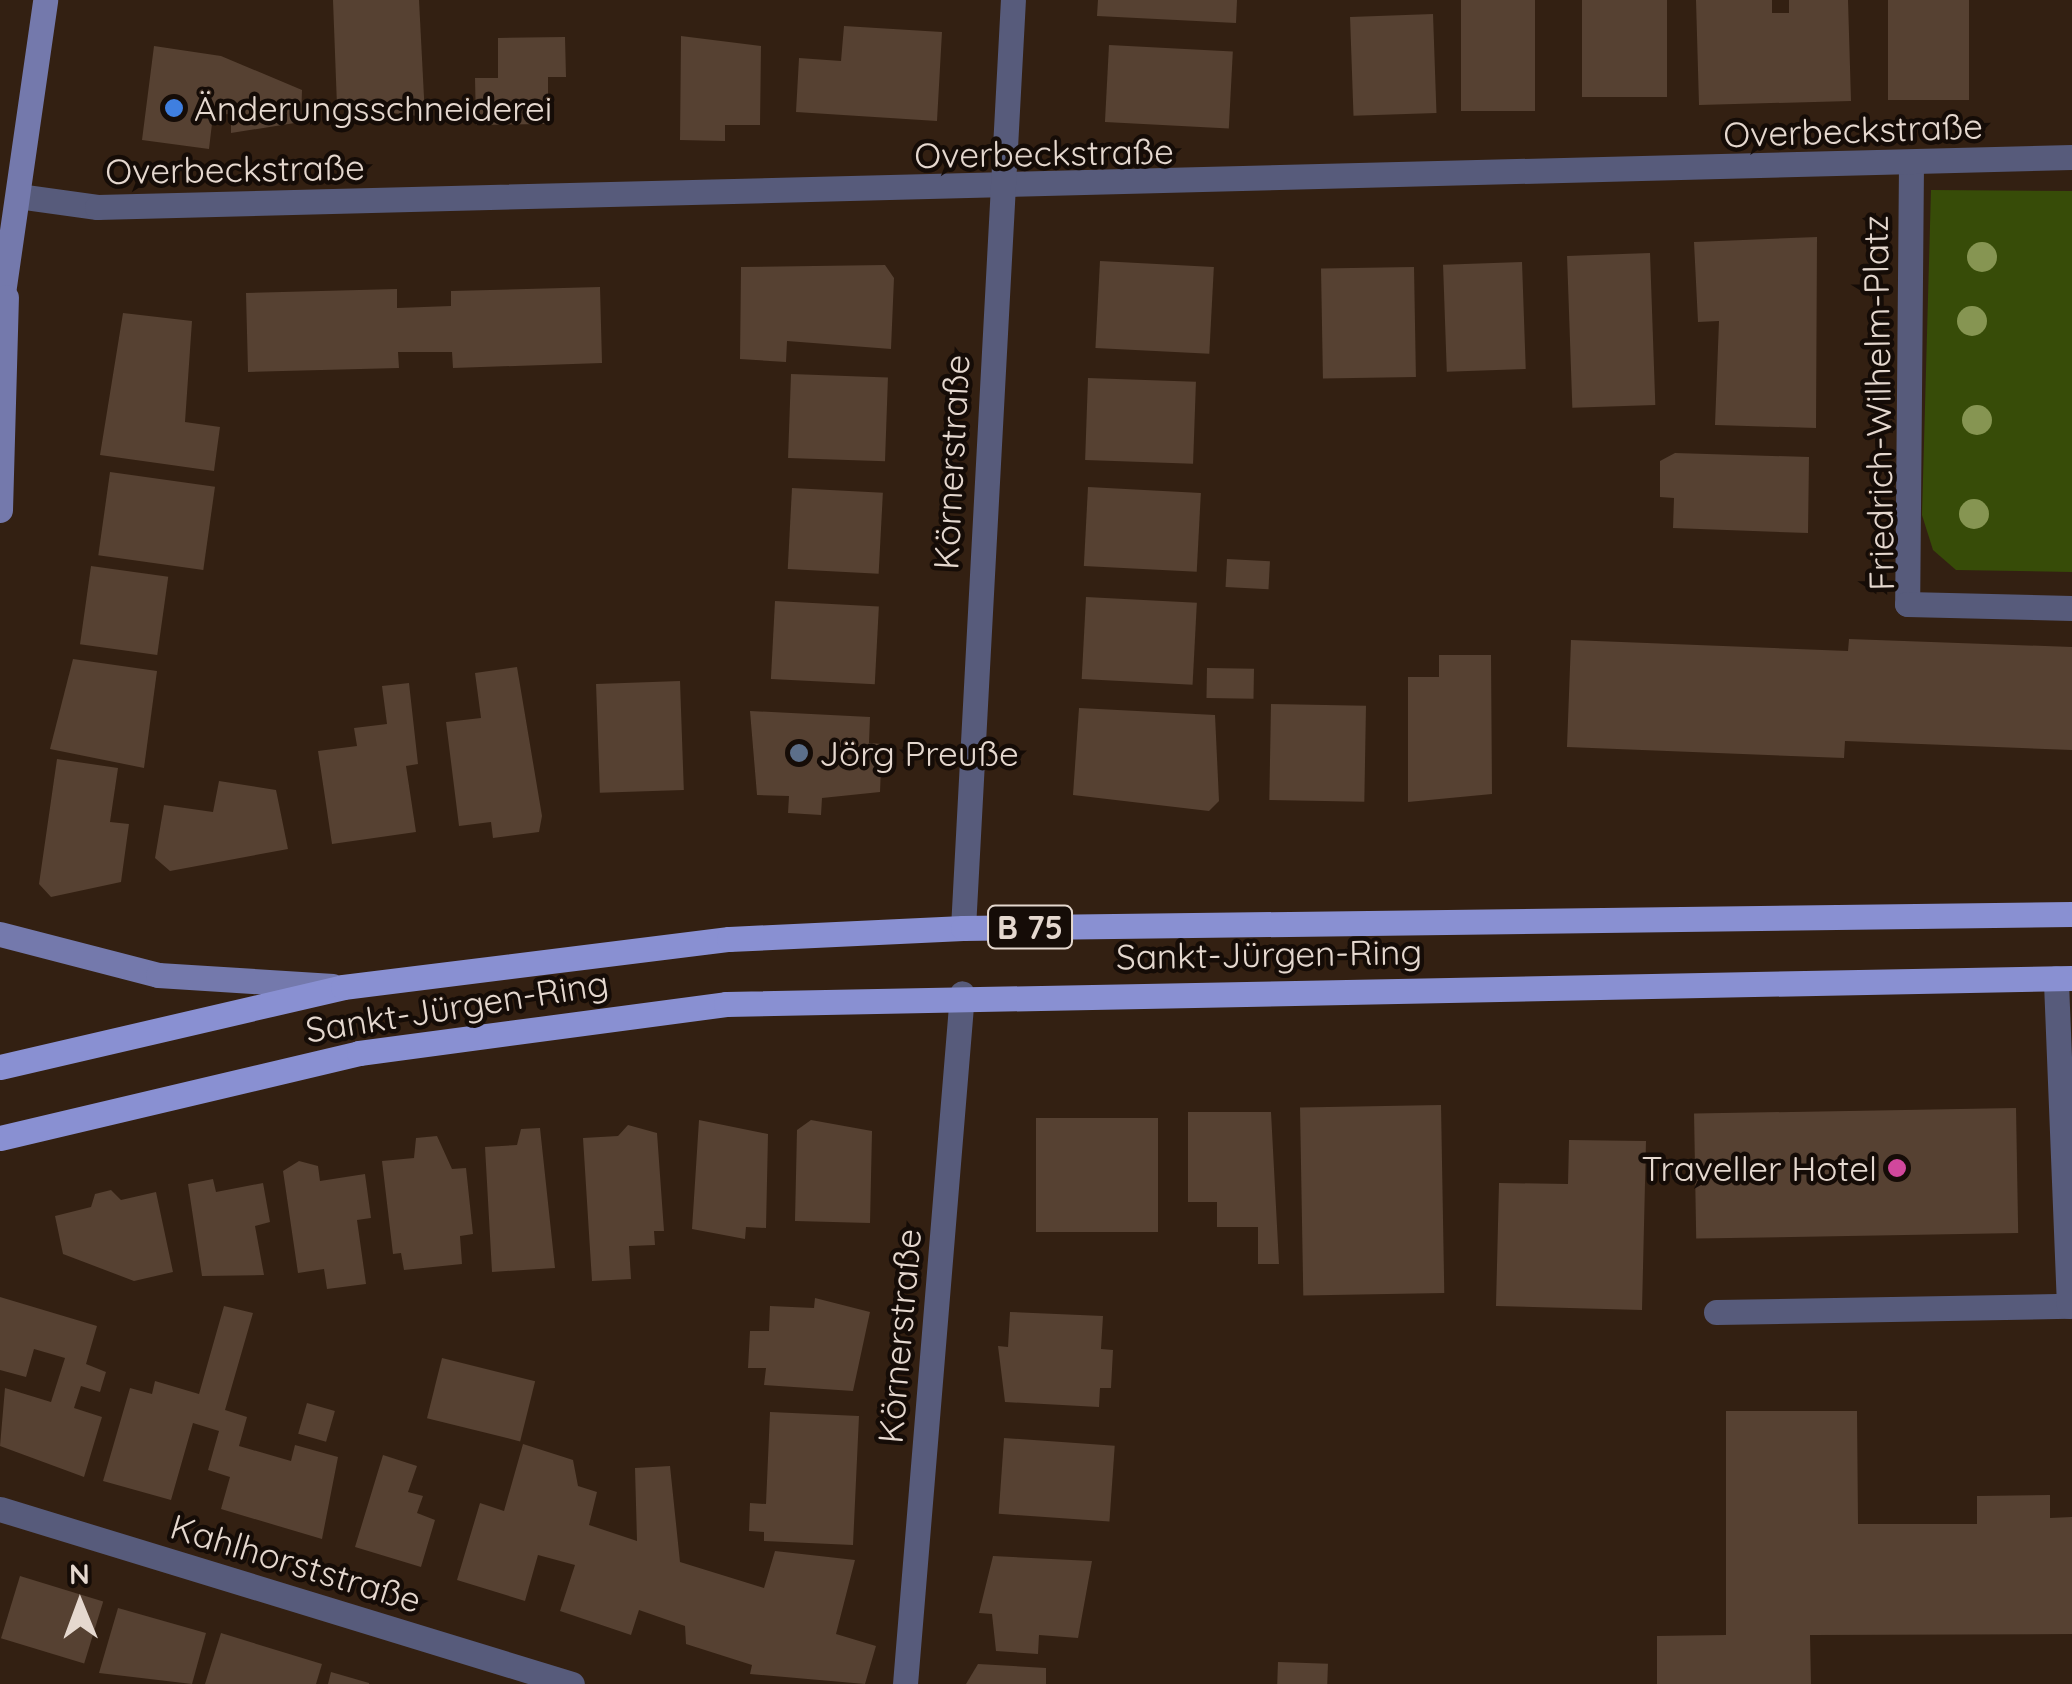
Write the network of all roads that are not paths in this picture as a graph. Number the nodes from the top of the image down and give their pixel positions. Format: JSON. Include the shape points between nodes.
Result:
{"nodes":[{"id":1,"x":45,"y":0,"type":"edge"},
{"id":2,"x":1013,"y":0,"type":"edge"},
{"id":3,"x":2072,"y":157,"type":"edge"},
{"id":4,"x":1911,"y":164,"type":"junction"},
{"id":5,"x":1001,"y":190,"type":"junction"},
{"id":6,"x":18,"y":196,"type":"junction"},
{"id":7,"x":6,"y":287,"type":"junction"},
{"id":8,"x":0,"y":314,"type":"edge"},
{"id":9,"x":0,"y":510,"type":"edge"},
{"id":10,"x":2072,"y":608,"type":"edge"},
{"id":11,"x":2072,"y":914,"type":"edge"},
{"id":12,"x":963,"y":928,"type":"junction"},
{"id":13,"x":0,"y":934,"type":"edge"},
{"id":14,"x":2064,"y":978,"type":"edge"},
{"id":15,"x":344,"y":987,"type":"junction"},
{"id":16,"x":962,"y":993,"type":"junction"},
{"id":17,"x":0,"y":1067,"type":"edge"},
{"id":18,"x":0,"y":1138,"type":"edge"},
{"id":19,"x":2071,"y":1306,"type":"edge"},
{"id":20,"x":1716,"y":1312,"type":"dead end"},
{"id":21,"x":0,"y":1509,"type":"edge"},
{"id":22,"x":572,"y":1684,"type":"edge"},
{"id":23,"x":905,"y":1684,"type":"edge"}],
"edges":[{"from":1,"to":6,"type":"main road"},
{"from":2,"to":5,"type":"street","name":"Körnerstraße"},
{"from":3,"to":4,"type":"street","name":"Overbeckstraße"},
{"from":4,"to":5,"type":"street","name":"Overbeckstraße"},
{"from":4,"to":10,"type":"street","name":"Friedrich-Wilhelm-Platz","via":[[1907,604]]},
{"from":5,"to":6,"type":"street","name":"Overbeckstraße","via":[[97,207]]},
{"from":5,"to":12,"type":"street","name":"Körnerstraße"},
{"from":6,"to":7,"type":"main road"},
{"from":7,"to":8,"type":"main road"},
{"from":7,"to":9,"type":"main road"},
{"from":11,"to":12,"type":"main road","name":"Sankt-Jürgen-Ring","number":"B 75"},
{"from":12,"to":15,"type":"main road","name":"Sankt-Jürgen-Ring","number":"B 75","via":[[504,960]]},
{"from":13,"to":15,"type":"main road","via":[[158,975]]},
{"from":14,"to":16,"type":"main road","name":"Sankt-Jürgen-Ring","number":"B 75"},
{"from":14,"to":19,"type":"street"},
{"from":15,"to":17,"type":"main road","name":"Sankt-Jürgen-Ring","number":"B 75"},
{"from":16,"to":18,"type":"main road","name":"Sankt-Jürgen-Ring","number":"B 75","via":[[519,1025]]},
{"from":16,"to":23,"type":"street","name":"Körnerstraße"},
{"from":19,"to":20,"type":"street"},
{"from":21,"to":22,"type":"street","name":"Kahlhorststraße"}]}
